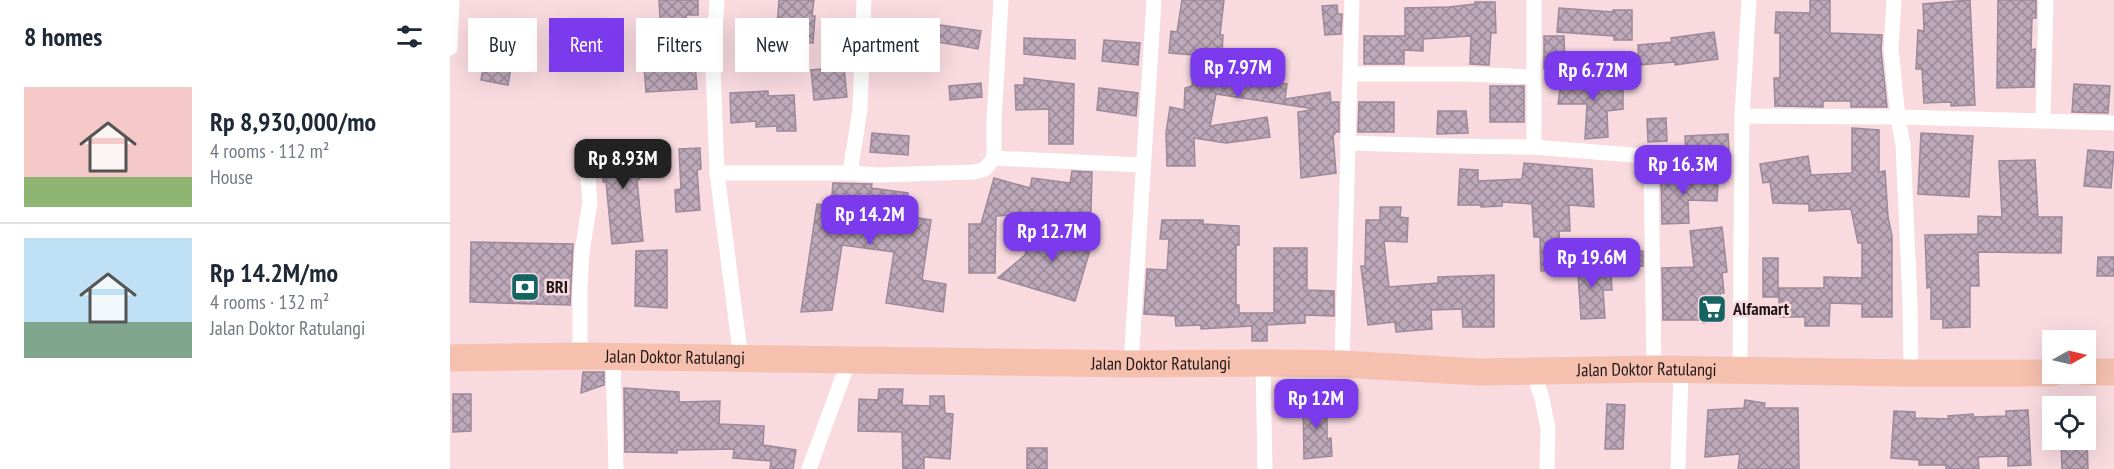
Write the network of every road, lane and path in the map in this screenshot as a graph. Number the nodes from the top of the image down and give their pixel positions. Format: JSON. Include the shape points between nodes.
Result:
{"nodes":[{"id":1,"x":452,"y":0,"type":"edge"},
{"id":2,"x":717,"y":0,"type":"edge"},
{"id":3,"x":864,"y":0,"type":"edge"},
{"id":4,"x":1001,"y":0,"type":"edge"},
{"id":5,"x":1154,"y":0,"type":"edge"},
{"id":6,"x":1352,"y":0,"type":"edge"},
{"id":7,"x":1534,"y":0,"type":"edge"},
{"id":8,"x":1749,"y":0,"type":"edge"},
{"id":9,"x":1894,"y":0,"type":"edge"},
{"id":10,"x":2046,"y":0,"type":"edge"},
{"id":11,"x":450,"y":48,"type":"edge"},
{"id":12,"x":1350,"y":74,"type":"junction"},
{"id":13,"x":1534,"y":77,"type":"junction"},
{"id":14,"x":1742,"y":116,"type":"junction"},
{"id":15,"x":1898,"y":117,"type":"junction"},
{"id":16,"x":2043,"y":121,"type":"junction"},
{"id":17,"x":2114,"y":123,"type":"edge"},
{"id":18,"x":1347,"y":143,"type":"junction"},
{"id":19,"x":1534,"y":147,"type":"junction"},
{"id":20,"x":994,"y":158,"type":"junction"},
{"id":21,"x":1142,"y":165,"type":"junction"},
{"id":22,"x":717,"y":172,"type":"junction"},
{"id":23,"x":850,"y":173,"type":"junction"},
{"id":24,"x":588,"y":176,"type":"dead end"},
{"id":25,"x":580,"y":356,"type":"junction"},
{"id":26,"x":613,"y":357,"type":"junction"},
{"id":27,"x":450,"y":358,"type":"edge"},
{"id":28,"x":741,"y":359,"type":"junction"},
{"id":29,"x":849,"y":360,"type":"junction"},
{"id":30,"x":1263,"y":363,"type":"junction"},
{"id":31,"x":1131,"y":364,"type":"junction"},
{"id":32,"x":1342,"y":364,"type":"junction"},
{"id":33,"x":1654,"y":369,"type":"junction"},
{"id":34,"x":1533,"y":370,"type":"junction"},
{"id":35,"x":1681,"y":370,"type":"junction"},
{"id":36,"x":1740,"y":370,"type":"junction"},
{"id":37,"x":2096,"y":372,"type":"edge"},
{"id":38,"x":2114,"y":372,"type":"edge"},
{"id":39,"x":1911,"y":373,"type":"junction"},
{"id":40,"x":2042,"y":373,"type":"edge"},
{"id":41,"x":616,"y":469,"type":"edge"},
{"id":42,"x":809,"y":469,"type":"edge"},
{"id":43,"x":1265,"y":469,"type":"edge"},
{"id":44,"x":1547,"y":469,"type":"edge"},
{"id":45,"x":1678,"y":469,"type":"edge"}],
"edges":[{"from":1,"to":11,"type":"street"},
{"from":2,"to":22,"type":"street","via":[[713,67]]},
{"from":3,"to":23,"type":"street","via":[[860,109]]},
{"from":4,"to":20,"type":"street"},
{"from":5,"to":21,"type":"street"},
{"from":6,"to":12,"type":"street"},
{"from":7,"to":13,"type":"street"},
{"from":8,"to":14,"type":"street"},
{"from":9,"to":15,"type":"street","via":[[1891,49]]},
{"from":10,"to":16,"type":"street"},
{"from":12,"to":13,"type":"street"},
{"from":12,"to":18,"type":"street"},
{"from":13,"to":19,"type":"street"},
{"from":14,"to":15,"type":"street"},
{"from":14,"to":36,"type":"street"},
{"from":15,"to":16,"type":"street"},
{"from":15,"to":39,"type":"street","via":[[1903,145]]},
{"from":16,"to":17,"type":"street"},
{"from":18,"to":19,"type":"street"},
{"from":18,"to":32,"type":"street"},
{"from":19,"to":33,"type":"street","via":[[1646,156],[1649,160]]},
{"from":20,"to":21,"type":"street"},
{"from":20,"to":23,"type":"street","via":[[985,169],[974,172]]},
{"from":21,"to":31,"type":"street"},
{"from":22,"to":23,"type":"street"},
{"from":22,"to":28,"type":"street"},
{"from":24,"to":25,"type":"street","via":[[590,202],[582,252]]},
{"from":25,"to":26,"type":"highway","name":"Jalan Doktor Ratulangi"},
{"from":25,"to":27,"type":"highway","name":"Jalan Doktor Ratulangi"},
{"from":26,"to":28,"type":"highway","name":"Jalan Doktor Ratulangi"},
{"from":26,"to":41,"type":"street"},
{"from":28,"to":29,"type":"highway","name":"Jalan Doktor Ratulangi"},
{"from":29,"to":31,"type":"highway","name":"Jalan Doktor Ratulangi"},
{"from":29,"to":42,"type":"street"},
{"from":30,"to":31,"type":"highway","name":"Jalan Doktor Ratulangi"},
{"from":30,"to":32,"type":"highway","name":"Jalan Doktor Ratulangi"},
{"from":30,"to":43,"type":"street"},
{"from":32,"to":34,"type":"highway","name":"Jalan Doktor Ratulangi","via":[[1480,372]]},
{"from":33,"to":34,"type":"highway","name":"Jalan Doktor Ratulangi"},
{"from":33,"to":35,"type":"highway","name":"Jalan Doktor Ratulangi"},
{"from":34,"to":44,"type":"street","via":[[1548,428]]},
{"from":35,"to":36,"type":"highway","name":"Jalan Doktor Ratulangi"},
{"from":35,"to":45,"type":"street"},
{"from":36,"to":39,"type":"highway","name":"Jalan Doktor Ratulangi"},
{"from":37,"to":38,"type":"highway"},
{"from":39,"to":40,"type":"highway","name":"Jalan Doktor Ratulangi"}]}
